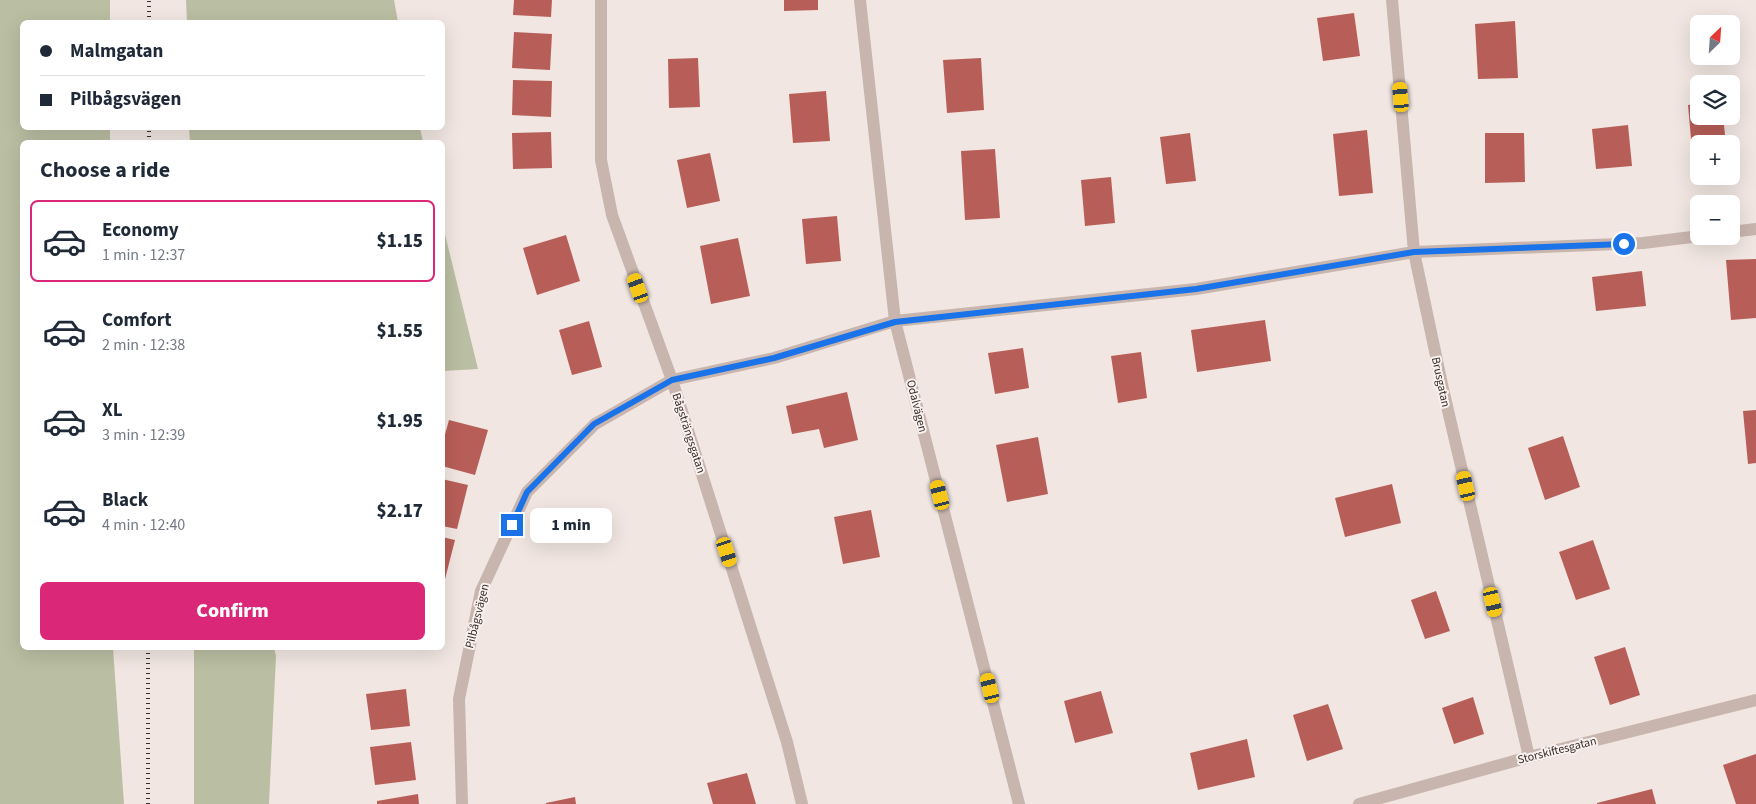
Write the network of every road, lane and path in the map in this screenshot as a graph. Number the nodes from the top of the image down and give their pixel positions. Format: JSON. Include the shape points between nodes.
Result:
{"nodes":[{"id":1,"x":600,"y":0,"type":"edge"},
{"id":2,"x":860,"y":0,"type":"edge"},
{"id":3,"x":1392,"y":0,"type":"edge"},
{"id":4,"x":1756,"y":230,"type":"edge"},
{"id":5,"x":1740,"y":231,"type":"edge"},
{"id":6,"x":1690,"y":237,"type":"edge"},
{"id":7,"x":1414,"y":252,"type":"junction"},
{"id":8,"x":895,"y":322,"type":"junction"},
{"id":9,"x":672,"y":380,"type":"junction"},
{"id":10,"x":1756,"y":700,"type":"edge"},
{"id":11,"x":1530,"y":757,"type":"junction"},
{"id":12,"x":462,"y":804,"type":"edge"},
{"id":13,"x":802,"y":804,"type":"edge"},
{"id":14,"x":1020,"y":804,"type":"edge"},
{"id":15,"x":1359,"y":804,"type":"edge"}],
"edges":[{"from":1,"to":9,"type":"street","name":"Bågsträngsgatan","via":[[601,160],[612,215]]},
{"from":2,"to":8,"type":"street","name":"Odalvägen"},
{"from":3,"to":7,"type":"street","name":"Brusgatan"},
{"from":4,"to":5,"type":"street"},
{"from":6,"to":7,"type":"street","name":"Pilbågsvägen","via":[[1644,243]]},
{"from":7,"to":8,"type":"street","name":"Pilbågsvägen","via":[[1196,289]]},
{"from":7,"to":11,"type":"street","name":"Brusgatan"},
{"from":8,"to":9,"type":"street","name":"Pilbågsvägen","via":[[774,358]]},
{"from":8,"to":14,"type":"street","name":"Odalvägen"},
{"from":9,"to":12,"type":"street","name":"Pilbågsvägen","via":[[594,424],[527,492],[481,591],[459,699]]},
{"from":9,"to":13,"type":"street","name":"Bågsträngsgatan","via":[[787,742]]},
{"from":10,"to":11,"type":"street","name":"Storskiftesgatan"},
{"from":11,"to":15,"type":"street","name":"Storskiftesgatan"}]}
